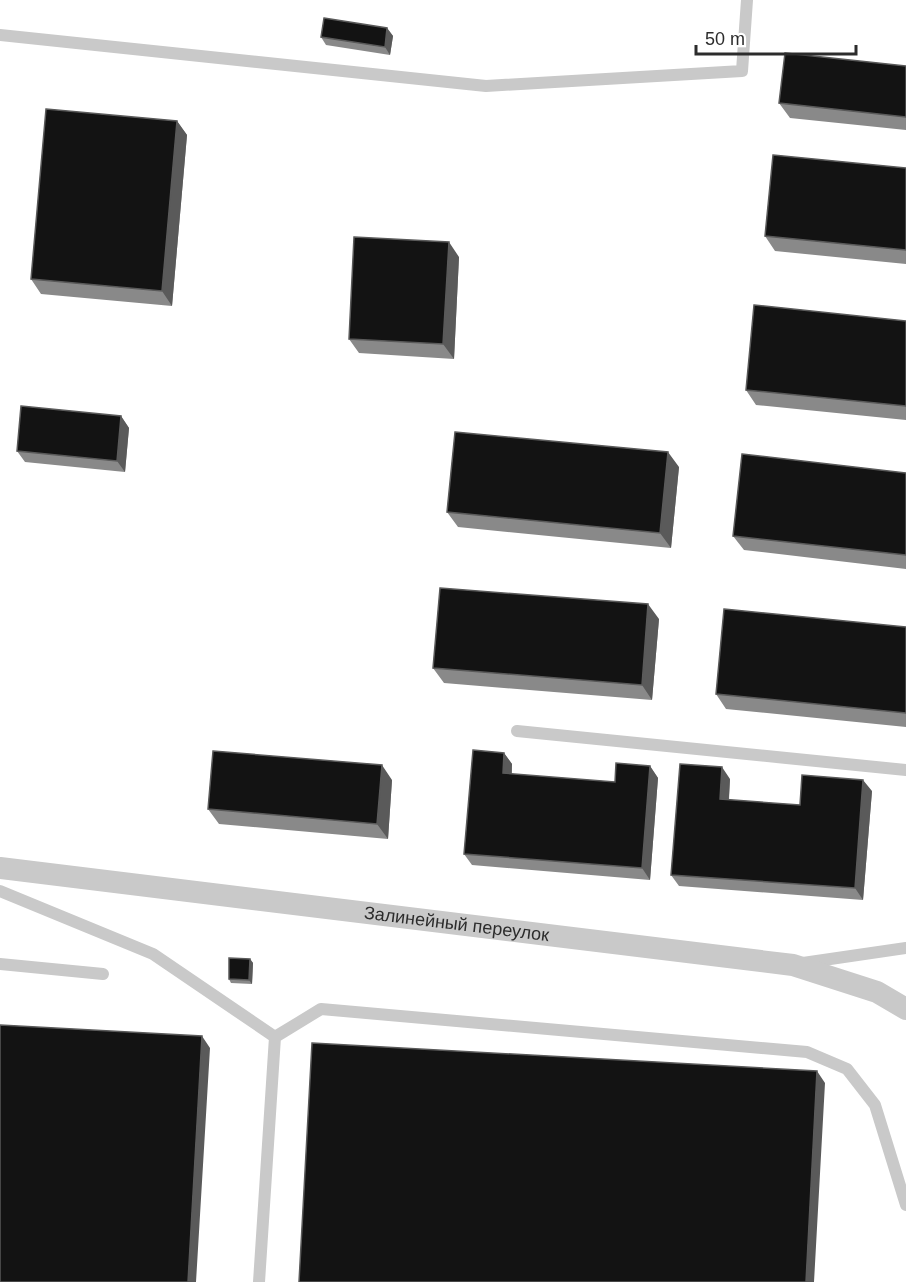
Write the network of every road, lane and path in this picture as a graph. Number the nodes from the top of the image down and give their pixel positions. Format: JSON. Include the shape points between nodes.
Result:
{"nodes":[{"id":1,"x":747,"y":0,"type":"edge"},
{"id":2,"x":0,"y":35,"type":"edge"},
{"id":3,"x":517,"y":731,"type":"dead end"},
{"id":4,"x":906,"y":770,"type":"edge"},
{"id":5,"x":0,"y":868,"type":"edge"},
{"id":6,"x":0,"y":891,"type":"edge"},
{"id":7,"x":906,"y":948,"type":"edge"},
{"id":8,"x":0,"y":964,"type":"edge"},
{"id":9,"x":793,"y":965,"type":"junction"},
{"id":10,"x":103,"y":974,"type":"dead end"},
{"id":11,"x":906,"y":1009,"type":"edge"},
{"id":12,"x":275,"y":1037,"type":"junction"},
{"id":13,"x":906,"y":1205,"type":"edge"},
{"id":14,"x":259,"y":1282,"type":"edge"}],
"edges":[{"from":1,"to":2,"type":"lane","via":[[742,71],[486,86]]},
{"from":3,"to":4,"type":"lane"},
{"from":5,"to":9,"type":"street","name":"Залинейный переулок"},
{"from":6,"to":12,"type":"lane","via":[[153,954]]},
{"from":7,"to":9,"type":"lane"},
{"from":8,"to":10,"type":"lane"},
{"from":9,"to":11,"type":"street","name":"Залинейный переулок","via":[[877,992]]},
{"from":12,"to":13,"type":"lane","via":[[321,1009],[807,1052],[847,1069],[875,1105]]},
{"from":12,"to":14,"type":"lane"}]}
